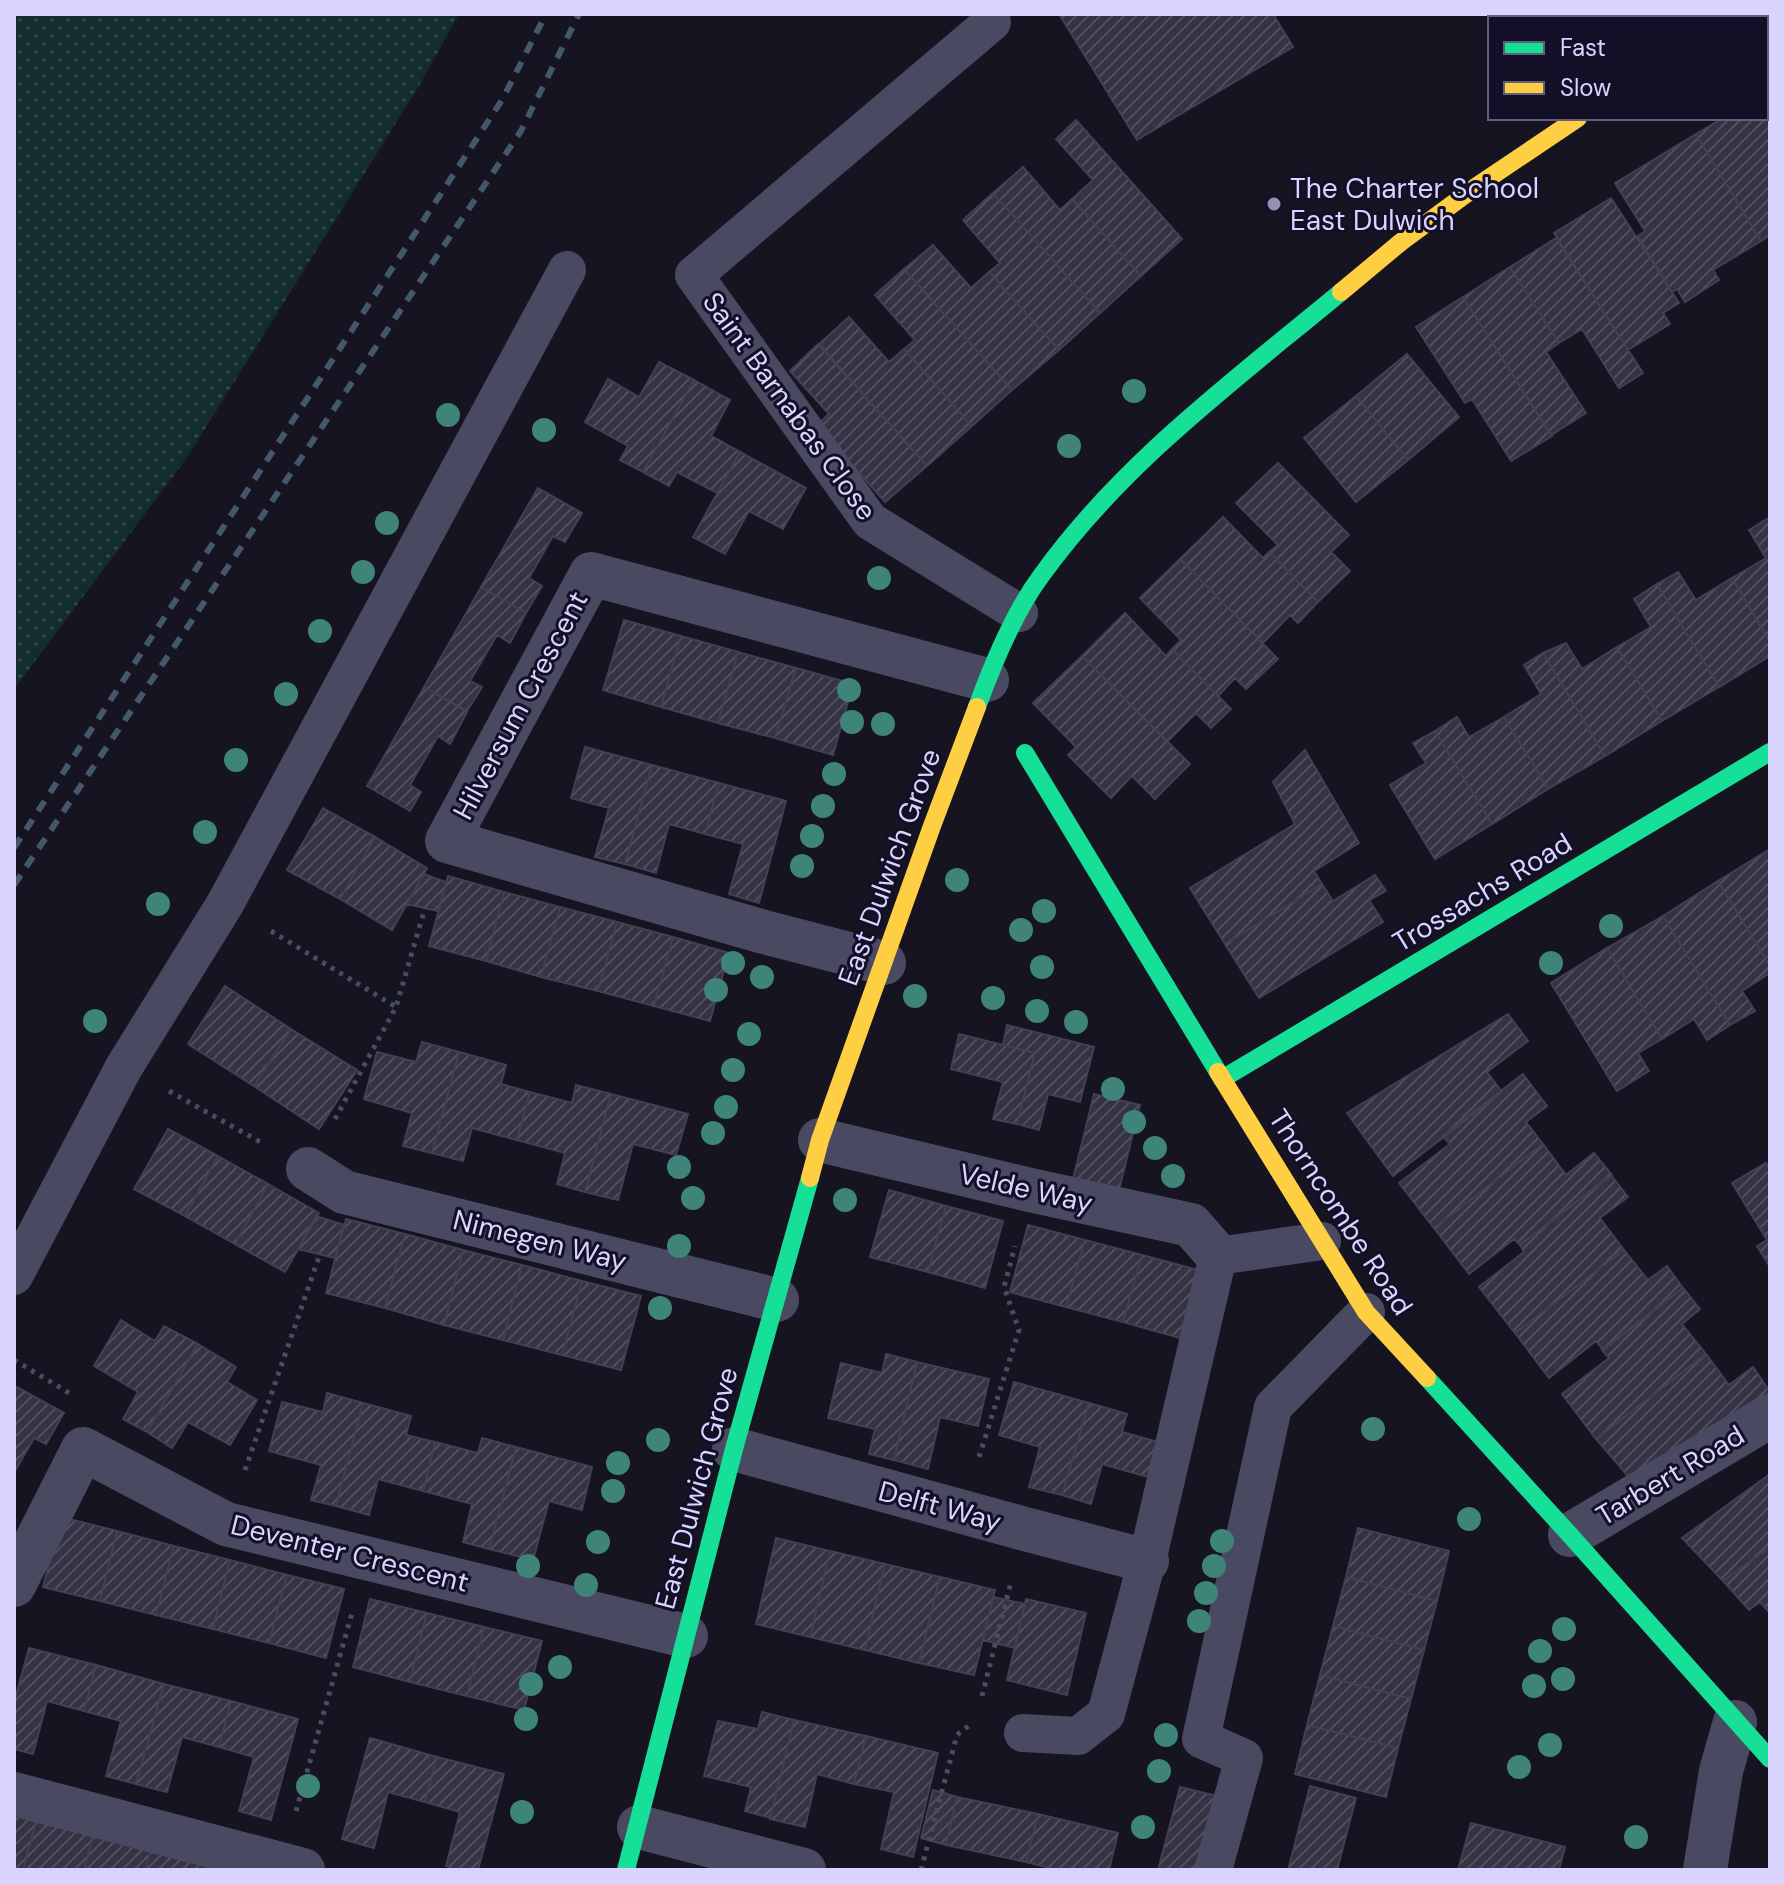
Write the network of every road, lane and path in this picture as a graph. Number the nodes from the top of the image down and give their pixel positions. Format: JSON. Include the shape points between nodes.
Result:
{"nodes":[{"id":1,"x":992,"y":22,"type":"dead end"},
{"id":2,"x":1575,"y":120,"type":"edge"},
{"id":3,"x":567,"y":270,"type":"dead end"},
{"id":4,"x":1019,"y":613,"type":"junction"},
{"id":5,"x":987,"y":680,"type":"junction"},
{"id":6,"x":1770,"y":752,"type":"edge"},
{"id":7,"x":1025,"y":753,"type":"dead end"},
{"id":8,"x":225,"y":904,"type":"junction"},
{"id":9,"x":425,"y":908,"type":"dead end"},
{"id":10,"x":884,"y":963,"type":"junction"},
{"id":11,"x":396,"y":1007,"type":"junction"},
{"id":12,"x":124,"y":1067,"type":"junction"},
{"id":13,"x":1222,"y":1079,"type":"junction"},
{"id":14,"x":820,"y":1140,"type":"junction"},
{"id":15,"x":308,"y":1169,"type":"junction"},
{"id":16,"x":1030,"y":1190,"type":"junction"},
{"id":17,"x":1322,"y":1241,"type":"junction"},
{"id":18,"x":320,"y":1254,"type":"dead end"},
{"id":19,"x":1218,"y":1256,"type":"junction"},
{"id":20,"x":14,"y":1276,"type":"edge"},
{"id":21,"x":777,"y":1300,"type":"junction"},
{"id":22,"x":1366,"y":1312,"type":"junction"},
{"id":23,"x":1770,"y":1416,"type":"edge"},
{"id":24,"x":734,"y":1449,"type":"junction"},
{"id":25,"x":962,"y":1512,"type":"junction"},
{"id":26,"x":226,"y":1524,"type":"junction"},
{"id":27,"x":1025,"y":1529,"type":"junction"},
{"id":28,"x":1570,"y":1535,"type":"junction"},
{"id":29,"x":367,"y":1559,"type":"junction"},
{"id":30,"x":1147,"y":1561,"type":"junction"},
{"id":31,"x":14,"y":1585,"type":"edge"},
{"id":32,"x":686,"y":1636,"type":"junction"},
{"id":33,"x":980,"y":1705,"type":"dead end"},
{"id":34,"x":976,"y":1720,"type":"dead end"},
{"id":35,"x":1735,"y":1722,"type":"junction"},
{"id":36,"x":1023,"y":1733,"type":"dead end"},
{"id":37,"x":1770,"y":1759,"type":"edge"},
{"id":38,"x":14,"y":1794,"type":"edge"},
{"id":39,"x":639,"y":1827,"type":"junction"},
{"id":40,"x":292,"y":1867,"type":"edge"},
{"id":41,"x":626,"y":1870,"type":"edge"},
{"id":42,"x":804,"y":1870,"type":"edge"},
{"id":43,"x":921,"y":1870,"type":"edge"},
{"id":44,"x":1213,"y":1870,"type":"edge"},
{"id":45,"x":1705,"y":1870,"type":"edge"}],
"edges":[{"from":1,"to":4,"type":"lane","name":"Saint Barnabas Close","via":[[694,275],[870,521]]},
{"from":2,"to":4,"type":"main road","name":"East Dulwich Grove","via":[[1401,242],[1181,424],[1071,537]]},
{"from":3,"to":8,"type":"lane"},
{"from":4,"to":5,"type":"main road","name":"East Dulwich Grove"},
{"from":5,"to":10,"type":"main road","name":"East Dulwich Grove"},
{"from":5,"to":10,"type":"street","name":"Hilversum Crescent","via":[[591,574],[447,841]]},
{"from":6,"to":13,"type":"main road","name":"Trossachs Road"},
{"from":7,"to":13,"type":"main road","name":"Thorncombe Road"},
{"from":8,"to":11,"type":"path"},
{"from":8,"to":12,"type":"lane"},
{"from":9,"to":11,"type":"path"},
{"from":10,"to":14,"type":"main road","name":"East Dulwich Grove"},
{"from":11,"to":15,"type":"path"},
{"from":12,"to":15,"type":"path"},
{"from":12,"to":20,"type":"lane"},
{"from":13,"to":17,"type":"main road","name":"Thorncombe Road"},
{"from":14,"to":16,"type":"street","name":"Velde Way"},
{"from":14,"to":21,"type":"main road","name":"East Dulwich Grove"},
{"from":15,"to":21,"type":"street","name":"Nimegen Way","via":[[344,1192]]},
{"from":16,"to":19,"type":"street","name":"Velde Way","via":[[1191,1225]]},
{"from":16,"to":25,"type":"path","via":[[1004,1287],[1019,1330]]},
{"from":17,"to":19,"type":"lane"},
{"from":17,"to":22,"type":"main road","name":"Thorncombe Road"},
{"from":18,"to":26,"type":"path"},
{"from":19,"to":30,"type":"lane"},
{"from":21,"to":24,"type":"main road","name":"East Dulwich Grove"},
{"from":22,"to":28,"type":"main road","name":"Thorncombe Road"},
{"from":22,"to":44,"type":"lane","via":[[1273,1407],[1201,1739],[1244,1758]]},
{"from":23,"to":28,"type":"street","name":"Tarbert Road"},
{"from":24,"to":25,"type":"street","name":"Delft Way"},
{"from":24,"to":32,"type":"main road","name":"East Dulwich Grove"},
{"from":25,"to":27,"type":"street","name":"Delft Way"},
{"from":26,"to":29,"type":"street","name":"Deventer Crescent"},
{"from":26,"to":31,"type":"street","name":"Deventer Crescent","via":[[83,1449]]},
{"from":27,"to":30,"type":"street","name":"Delft Way"},
{"from":27,"to":33,"type":"path"},
{"from":28,"to":35,"type":"main road","name":"Thorncombe Road"},
{"from":29,"to":32,"type":"street","name":"Deventer Crescent"},
{"from":29,"to":40,"type":"path"},
{"from":30,"to":36,"type":"lane","via":[[1106,1714],[1078,1736]]},
{"from":32,"to":39,"type":"main road","name":"East Dulwich Grove"},
{"from":34,"to":43,"type":"path","via":[[957,1735]]},
{"from":35,"to":37,"type":"main road","name":"Thorncombe Road"},
{"from":35,"to":45,"type":"street"},
{"from":38,"to":40,"type":"street"},
{"from":39,"to":41,"type":"main road","name":"East Dulwich Grove"},
{"from":39,"to":42,"type":"street"}]}
